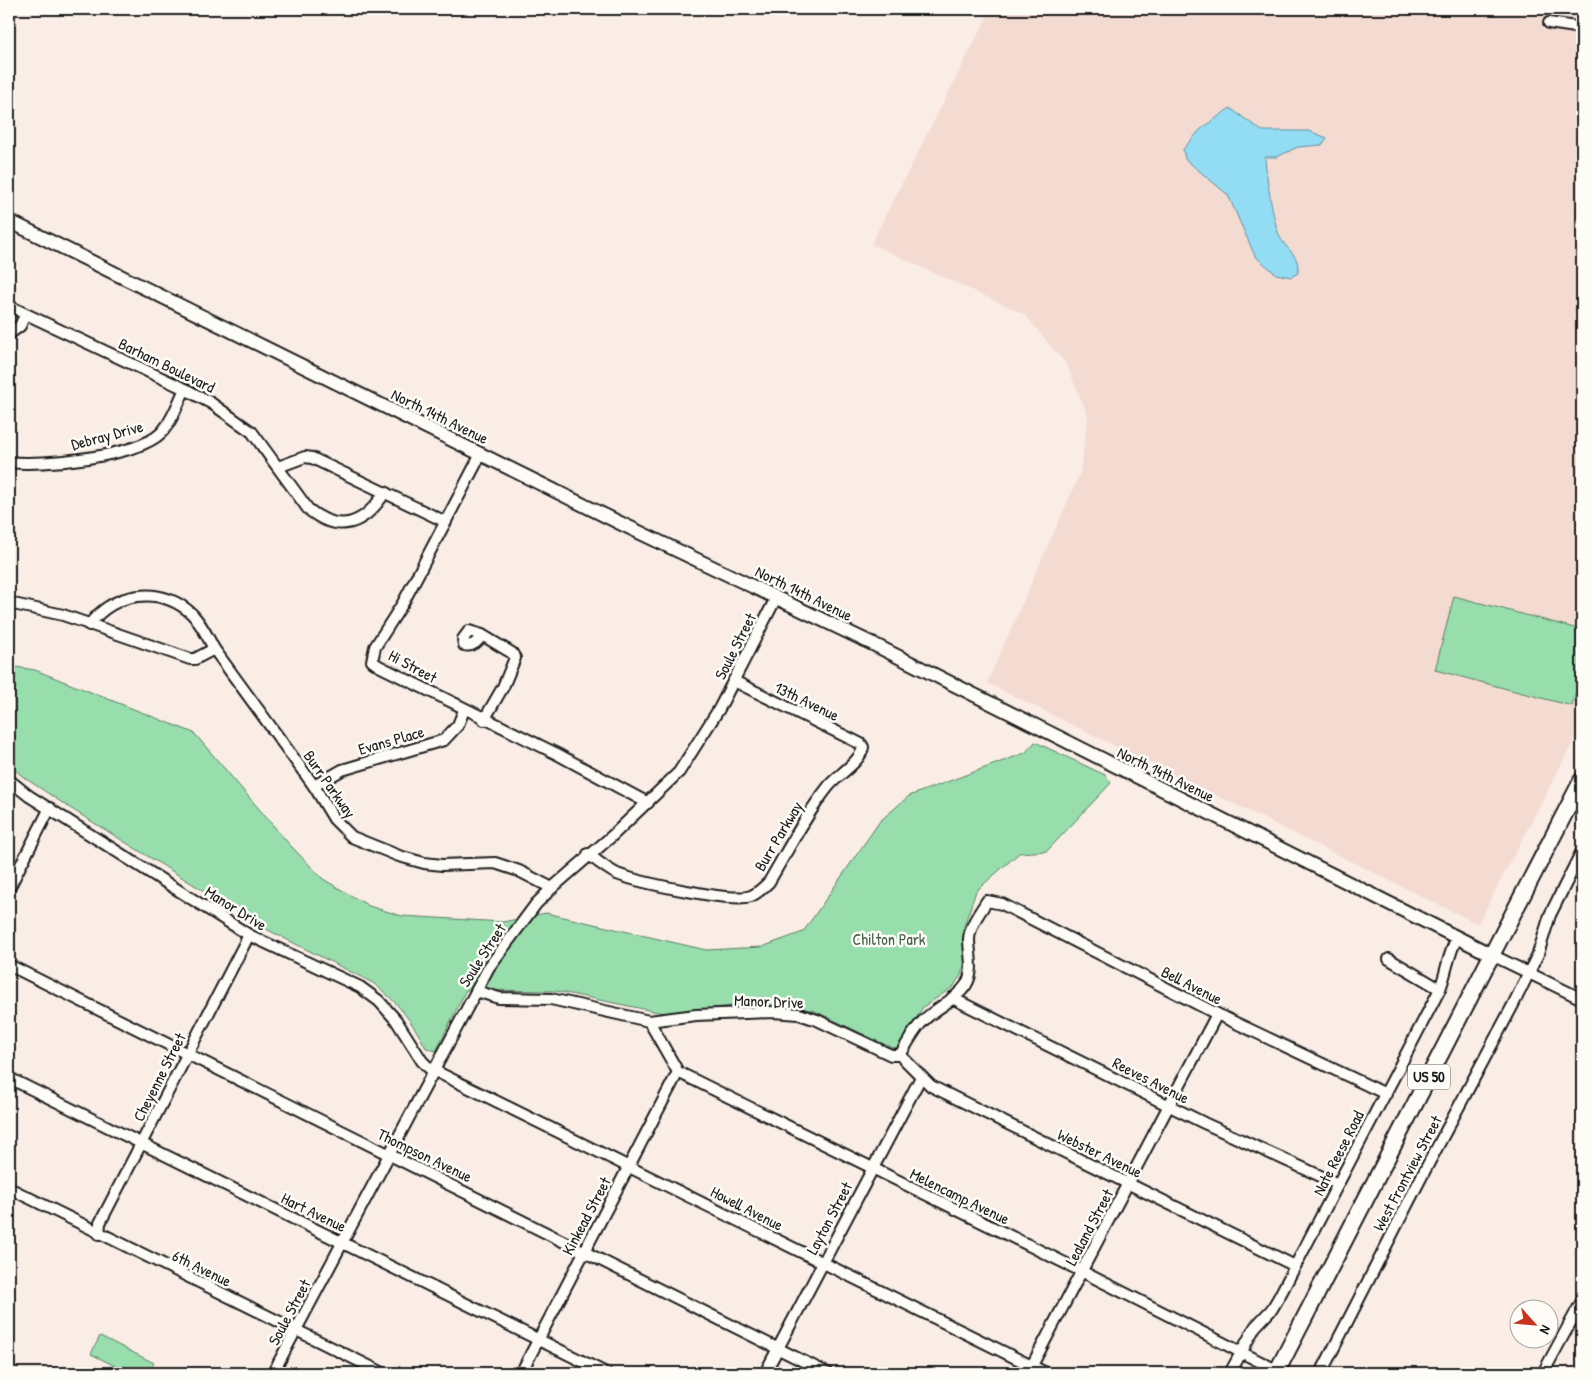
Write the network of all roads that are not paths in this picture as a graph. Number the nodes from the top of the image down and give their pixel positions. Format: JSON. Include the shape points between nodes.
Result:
{"nodes":[{"id":1,"x":1549,"y":22,"type":"dead end"},
{"id":2,"x":1582,"y":28,"type":"edge"},
{"id":3,"x":9,"y":221,"type":"edge"},
{"id":4,"x":9,"y":306,"type":"edge"},
{"id":5,"x":26,"y":315,"type":"junction"},
{"id":6,"x":9,"y":334,"type":"edge"},
{"id":7,"x":185,"y":389,"type":"junction"},
{"id":8,"x":481,"y":454,"type":"junction"},
{"id":9,"x":9,"y":462,"type":"edge"},
{"id":10,"x":278,"y":468,"type":"junction"},
{"id":11,"x":385,"y":492,"type":"junction"},
{"id":12,"x":446,"y":522,"type":"junction"},
{"id":13,"x":776,"y":598,"type":"junction"},
{"id":14,"x":9,"y":603,"type":"edge"},
{"id":15,"x":89,"y":624,"type":"junction"},
{"id":16,"x":482,"y":635,"type":"dead end"},
{"id":17,"x":214,"y":648,"type":"junction"},
{"id":18,"x":734,"y":681,"type":"junction"},
{"id":19,"x":464,"y":710,"type":"junction"},
{"id":20,"x":484,"y":720,"type":"junction"},
{"id":21,"x":862,"y":750,"type":"joint"},
{"id":22,"x":9,"y":780,"type":"edge"},
{"id":23,"x":1582,"y":780,"type":"edge"},
{"id":24,"x":314,"y":786,"type":"junction"},
{"id":25,"x":648,"y":802,"type":"junction"},
{"id":26,"x":50,"y":808,"type":"junction"},
{"id":27,"x":1582,"y":852,"type":"edge"},
{"id":28,"x":588,"y":854,"type":"junction"},
{"id":29,"x":9,"y":888,"type":"edge"},
{"id":30,"x":552,"y":888,"type":"junction"},
{"id":31,"x":249,"y":935,"type":"junction"},
{"id":32,"x":1457,"y":938,"type":"junction"},
{"id":33,"x":1492,"y":955,"type":"junction"},
{"id":34,"x":1390,"y":960,"type":"dead end"},
{"id":35,"x":9,"y":965,"type":"edge"},
{"id":36,"x":1529,"y":973,"type":"junction"},
{"id":37,"x":1440,"y":989,"type":"junction"},
{"id":38,"x":476,"y":991,"type":"junction"},
{"id":39,"x":952,"y":998,"type":"junction"},
{"id":40,"x":1582,"y":999,"type":"edge"},
{"id":41,"x":1216,"y":1014,"type":"junction"},
{"id":42,"x":649,"y":1020,"type":"junction"},
{"id":43,"x":188,"y":1054,"type":"junction"},
{"id":44,"x":900,"y":1055,"type":"junction"},
{"id":45,"x":434,"y":1070,"type":"junction"},
{"id":46,"x":678,"y":1072,"type":"junction"},
{"id":47,"x":9,"y":1078,"type":"edge"},
{"id":48,"x":920,"y":1078,"type":"junction"},
{"id":49,"x":1386,"y":1094,"type":"junction"},
{"id":50,"x":1169,"y":1106,"type":"junction"},
{"id":51,"x":142,"y":1143,"type":"junction"},
{"id":52,"x":390,"y":1154,"type":"junction"},
{"id":53,"x":629,"y":1166,"type":"junction"},
{"id":54,"x":872,"y":1169,"type":"junction"},
{"id":55,"x":1129,"y":1184,"type":"junction"},
{"id":56,"x":1338,"y":1184,"type":"junction"},
{"id":57,"x":9,"y":1188,"type":"edge"},
{"id":58,"x":99,"y":1234,"type":"junction"},
{"id":59,"x":344,"y":1243,"type":"junction"},
{"id":60,"x":585,"y":1251,"type":"junction"},
{"id":61,"x":823,"y":1263,"type":"junction"},
{"id":62,"x":1294,"y":1266,"type":"junction"},
{"id":63,"x":1083,"y":1272,"type":"junction"},
{"id":64,"x":1582,"y":1301,"type":"edge"},
{"id":65,"x":296,"y":1331,"type":"junction"},
{"id":66,"x":538,"y":1340,"type":"junction"},
{"id":67,"x":778,"y":1349,"type":"junction"},
{"id":68,"x":1241,"y":1352,"type":"junction"},
{"id":69,"x":1030,"y":1370,"type":"edge"},
{"id":70,"x":1278,"y":1372,"type":"edge"},
{"id":71,"x":273,"y":1373,"type":"edge"},
{"id":72,"x":383,"y":1373,"type":"edge"},
{"id":73,"x":521,"y":1373,"type":"edge"},
{"id":74,"x":606,"y":1373,"type":"edge"},
{"id":75,"x":765,"y":1373,"type":"edge"},
{"id":76,"x":827,"y":1373,"type":"edge"},
{"id":77,"x":1046,"y":1373,"type":"edge"},
{"id":78,"x":1230,"y":1373,"type":"edge"},
{"id":79,"x":1321,"y":1373,"type":"edge"},
{"id":80,"x":1543,"y":1373,"type":"edge"}],
"edges":[{"from":1,"to":2,"type":"street"},
{"from":3,"to":8,"type":"main road","name":"North 14th Avenue"},
{"from":4,"to":5,"type":"street","name":"Barham Boulevard"},
{"from":5,"to":6,"type":"street","via":[[20,326]]},
{"from":5,"to":7,"type":"street","name":"Barham Boulevard"},
{"from":7,"to":9,"type":"street","name":"Debray Drive","via":[[163,431],[146,442],[112,453],[68,461]]},
{"from":7,"to":10,"type":"street","name":"Barham Boulevard","via":[[252,432]]},
{"from":8,"to":12,"type":"street","name":"Hi Street"},
{"from":8,"to":13,"type":"main road","name":"North 14th Avenue"},
{"from":10,"to":11,"type":"street","via":[[304,457],[312,458]]},
{"from":10,"to":11,"type":"street","name":"Barham Boulevard","via":[[308,509],[328,522],[354,522],[367,516]]},
{"from":11,"to":12,"type":"street"},
{"from":12,"to":19,"type":"street","name":"Hi Street","via":[[404,603],[376,647],[372,661]]},
{"from":13,"to":18,"type":"street","name":"Soule Street"},
{"from":13,"to":32,"type":"main road","name":"North 14th Avenue"},
{"from":14,"to":15,"type":"street","via":[[54,612]]},
{"from":15,"to":17,"type":"street","via":[[190,660]]},
{"from":15,"to":17,"type":"street","name":"Burr Parkway","via":[[96,615],[120,599],[156,596],[191,614]]},
{"from":16,"to":20,"type":"street","via":[[515,658]]},
{"from":17,"to":24,"type":"street","name":"Burr Parkway"},
{"from":18,"to":21,"type":"street","name":"13th Avenue","via":[[861,744]]},
{"from":18,"to":25,"type":"street","name":"Soule Street","via":[[679,772]]},
{"from":19,"to":20,"type":"street","name":"Hi Street"},
{"from":19,"to":24,"type":"street","name":"Evans Place","via":[[458,725],[444,740],[342,770]]},
{"from":20,"to":25,"type":"street","name":"Hi Street"},
{"from":21,"to":28,"type":"street","name":"Burr Parkway","via":[[861,755],[829,785],[813,807],[769,882],[750,896],[719,896],[618,874]]},
{"from":22,"to":26,"type":"street","name":"Manor Drive"},
{"from":23,"to":33,"type":"highway","number":"US 50"},
{"from":24,"to":30,"type":"street","name":"Burr Parkway","via":[[334,819],[352,837],[399,856],[424,862],[442,865],[495,863]]},
{"from":25,"to":28,"type":"street","name":"Soule Street"},
{"from":26,"to":29,"type":"street"},
{"from":26,"to":31,"type":"street","name":"Manor Drive"},
{"from":27,"to":36,"type":"street","name":"West Frontview Street","via":[[1550,915]]},
{"from":28,"to":30,"type":"street","name":"Soule Street"},
{"from":30,"to":38,"type":"street","name":"Soule Street","via":[[509,938]]},
{"from":31,"to":43,"type":"street","name":"Cheyenne Street"},
{"from":31,"to":45,"type":"street","name":"Manor Drive","via":[[360,987],[379,1000],[422,1060]]},
{"from":32,"to":33,"type":"main road","name":"North 14th Avenue"},
{"from":32,"to":37,"type":"street","name":"Nate Reese Road","via":[[1449,953]]},
{"from":33,"to":36,"type":"street","name":"North 14th Avenue"},
{"from":33,"to":70,"type":"highway","number":"US 50"},
{"from":34,"to":37,"type":"street"},
{"from":35,"to":43,"type":"street","name":"Thompson Avenue"},
{"from":36,"to":40,"type":"street","name":"North 14th Avenue"},
{"from":36,"to":79,"type":"street","name":"West Frontview Street"},
{"from":37,"to":49,"type":"street","name":"Nate Reese Road"},
{"from":38,"to":42,"type":"street","name":"Manor Drive","via":[[498,998],[551,999]]},
{"from":38,"to":45,"type":"street","name":"Soule Street"},
{"from":39,"to":41,"type":"street","name":"Bell Avenue","via":[[966,984],[972,969],[969,938],[973,923],[986,901],[1002,904]]},
{"from":39,"to":44,"type":"street","via":[[918,1026]]},
{"from":39,"to":50,"type":"street","name":"Reeves Avenue"},
{"from":41,"to":49,"type":"street","name":"Bell Avenue"},
{"from":41,"to":50,"type":"street","name":"Lealand Street"},
{"from":42,"to":44,"type":"street","name":"Manor Drive","via":[[696,1015],[799,1014],[891,1055]]},
{"from":42,"to":46,"type":"street"},
{"from":43,"to":51,"type":"street","name":"Cheyenne Street"},
{"from":43,"to":52,"type":"street","name":"Thompson Avenue"},
{"from":44,"to":48,"type":"street","name":"Webster Avenue"},
{"from":45,"to":52,"type":"street","name":"Soule Street"},
{"from":45,"to":53,"type":"street","name":"Howell Avenue"},
{"from":46,"to":53,"type":"street","name":"Kinkead Street"},
{"from":46,"to":54,"type":"street","name":"Melencamp Avenue"},
{"from":47,"to":51,"type":"street","name":"Hart Avenue"},
{"from":48,"to":54,"type":"street","name":"Layton Street"},
{"from":48,"to":55,"type":"street","name":"Webster Avenue"},
{"from":49,"to":56,"type":"street","name":"Nate Reese Road"},
{"from":50,"to":55,"type":"street","name":"Lealand Street"},
{"from":50,"to":56,"type":"street","name":"Reeves Avenue"},
{"from":51,"to":58,"type":"street","name":"Cheyenne Street","via":[[100,1223]]},
{"from":51,"to":59,"type":"street","name":"Hart Avenue"},
{"from":52,"to":59,"type":"street","name":"Soule Street"},
{"from":52,"to":60,"type":"street","name":"Thompson Avenue"},
{"from":53,"to":60,"type":"street","name":"Kinkead Street"},
{"from":53,"to":61,"type":"street","name":"Howell Avenue"},
{"from":54,"to":61,"type":"street","name":"Layton Street"},
{"from":54,"to":63,"type":"street","name":"Melencamp Avenue"},
{"from":55,"to":62,"type":"street","name":"Webster Avenue"},
{"from":55,"to":63,"type":"street","name":"Lealand Street"},
{"from":56,"to":62,"type":"street","name":"Nate Reese Road"},
{"from":57,"to":58,"type":"street","name":"6th Avenue"},
{"from":58,"to":65,"type":"street","name":"6th Avenue"},
{"from":59,"to":65,"type":"street","name":"Soule Street"},
{"from":59,"to":66,"type":"street","name":"Hart Avenue"},
{"from":60,"to":66,"type":"street","name":"Kinkead Street"},
{"from":60,"to":67,"type":"street","name":"Thompson Avenue"},
{"from":61,"to":67,"type":"street","name":"Layton Street"},
{"from":61,"to":69,"type":"street","name":"Howell Avenue"},
{"from":62,"to":68,"type":"street","name":"Nate Reese Road","via":[[1272,1309],[1255,1326]]},
{"from":63,"to":68,"type":"street","name":"Melencamp Avenue"},
{"from":63,"to":69,"type":"street","name":"Lealand Street"},
{"from":64,"to":80,"type":"street"},
{"from":65,"to":71,"type":"street","name":"Soule Street"},
{"from":65,"to":72,"type":"street","name":"6th Avenue"},
{"from":66,"to":73,"type":"street","name":"Kinkead Street"},
{"from":66,"to":74,"type":"street","name":"Hart Avenue"},
{"from":67,"to":75,"type":"street","name":"Layton Street"},
{"from":67,"to":76,"type":"street","name":"Thompson Avenue"},
{"from":68,"to":70,"type":"street","name":"Melencamp Avenue"},
{"from":68,"to":78,"type":"street","name":"Nate Reese Road"},
{"from":69,"to":77,"type":"street","name":"Howell Avenue"}]}
